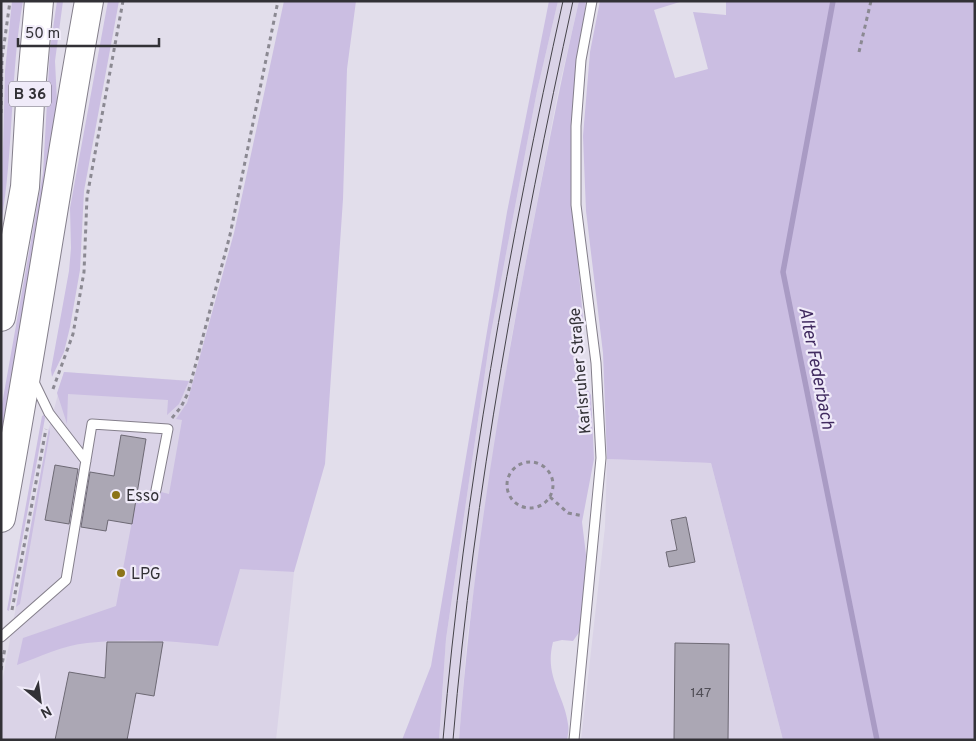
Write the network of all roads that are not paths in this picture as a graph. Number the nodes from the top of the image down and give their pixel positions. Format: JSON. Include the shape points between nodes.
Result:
{"nodes":[{"id":1,"x":40,"y":1,"type":"edge"},
{"id":2,"x":89,"y":1,"type":"edge"},
{"id":3,"x":592,"y":1,"type":"edge"},
{"id":4,"x":1,"y":318,"type":"edge"},
{"id":5,"x":28,"y":371,"type":"junction"},
{"id":6,"x":86,"y":461,"type":"junction"},
{"id":7,"x":156,"y":490,"type":"dead end"},
{"id":8,"x":1,"y":518,"type":"edge"},
{"id":9,"x":1,"y":636,"type":"edge"},
{"id":10,"x":574,"y":740,"type":"edge"}],
"edges":[{"from":1,"to":4,"type":"highway","number":"B 36","via":[[25,186]]},
{"from":2,"to":5,"type":"highway","number":"B 36"},
{"from":3,"to":10,"type":"lane","name":"Karlsruher Straße","via":[[581,60],[576,126],[576,205],[596,363],[601,458]]},
{"from":5,"to":6,"type":"lane","via":[[49,413]]},
{"from":5,"to":8,"type":"highway","number":"B 36"},
{"from":6,"to":7,"type":"lane","via":[[92,424],[168,429]]},
{"from":6,"to":9,"type":"lane","via":[[66,580]]}]}
